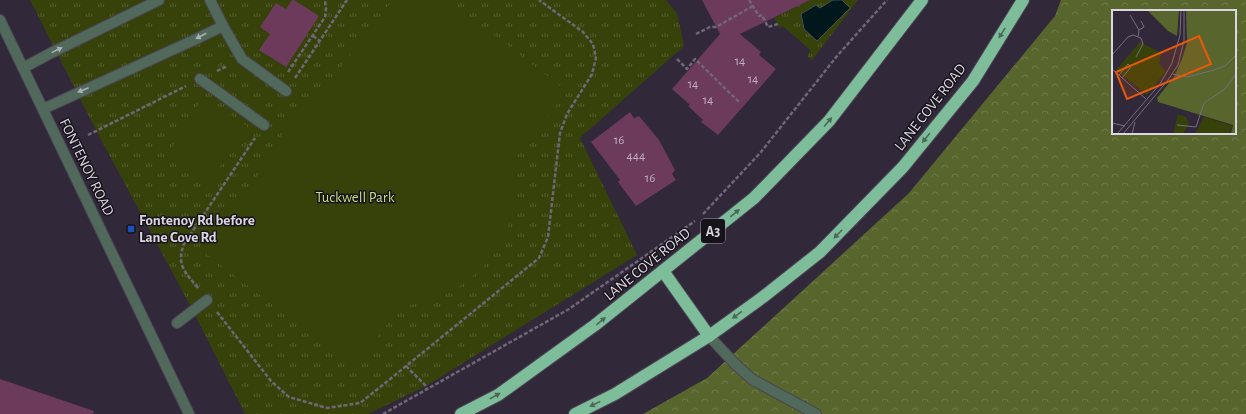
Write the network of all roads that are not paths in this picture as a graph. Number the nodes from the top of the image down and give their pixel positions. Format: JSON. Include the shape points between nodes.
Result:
{"nodes":[{"id":1,"x":159,"y":0,"type":"edge"},
{"id":2,"x":210,"y":0,"type":"edge"},
{"id":3,"x":922,"y":0,"type":"edge"},
{"id":4,"x":1023,"y":0,"type":"edge"},
{"id":5,"x":0,"y":20,"type":"edge"},
{"id":6,"x":223,"y":26,"type":"junction"},
{"id":7,"x":23,"y":68,"type":"junction"},
{"id":8,"x":200,"y":79,"type":"road end"},
{"id":9,"x":286,"y":91,"type":"dead end"},
{"id":10,"x":43,"y":109,"type":"junction"},
{"id":11,"x":264,"y":125,"type":"dead end"},
{"id":12,"x":663,"y":271,"type":"junction"},
{"id":13,"x":207,"y":300,"type":"road end"},
{"id":14,"x":177,"y":323,"type":"dead end"},
{"id":15,"x":709,"y":336,"type":"junction"},
{"id":16,"x":189,"y":414,"type":"edge"},
{"id":17,"x":460,"y":414,"type":"edge"},
{"id":18,"x":575,"y":414,"type":"edge"},
{"id":19,"x":816,"y":414,"type":"edge"}],
"edges":[{"from":7,"to":1,"type":"street","one_way":true},
{"from":2,"to":6,"type":"street"},
{"from":12,"to":3,"type":"highway","name":"LANE COVE ROAD","number":"A3","one_way":true,"via":[[754,198],[829,122]]},
{"from":4,"to":15,"type":"highway","name":"LANE COVE ROAD","one_way":true,"via":[[973,81],[903,167],[820,252]]},
{"from":5,"to":7,"type":"street","name":"FONTENOY ROAD"},
{"from":6,"to":9,"type":"street","via":[[242,59]]},
{"from":6,"to":10,"type":"street","one_way":true},
{"from":7,"to":10,"type":"street","name":"FONTENOY ROAD"},
{"from":8,"to":11,"type":"street"},
{"from":10,"to":16,"type":"street","name":"FONTENOY ROAD"},
{"from":12,"to":15,"type":"highway"},
{"from":17,"to":12,"type":"highway","name":"LANE COVE ROAD","number":"A3","one_way":true,"via":[[498,395],[595,326]]},
{"from":13,"to":14,"type":"street"},
{"from":15,"to":18,"type":"highway","name":"LANE COVE ROAD","one_way":true,"via":[[615,394]]},
{"from":15,"to":19,"type":"street","via":[[753,380]]}]}
